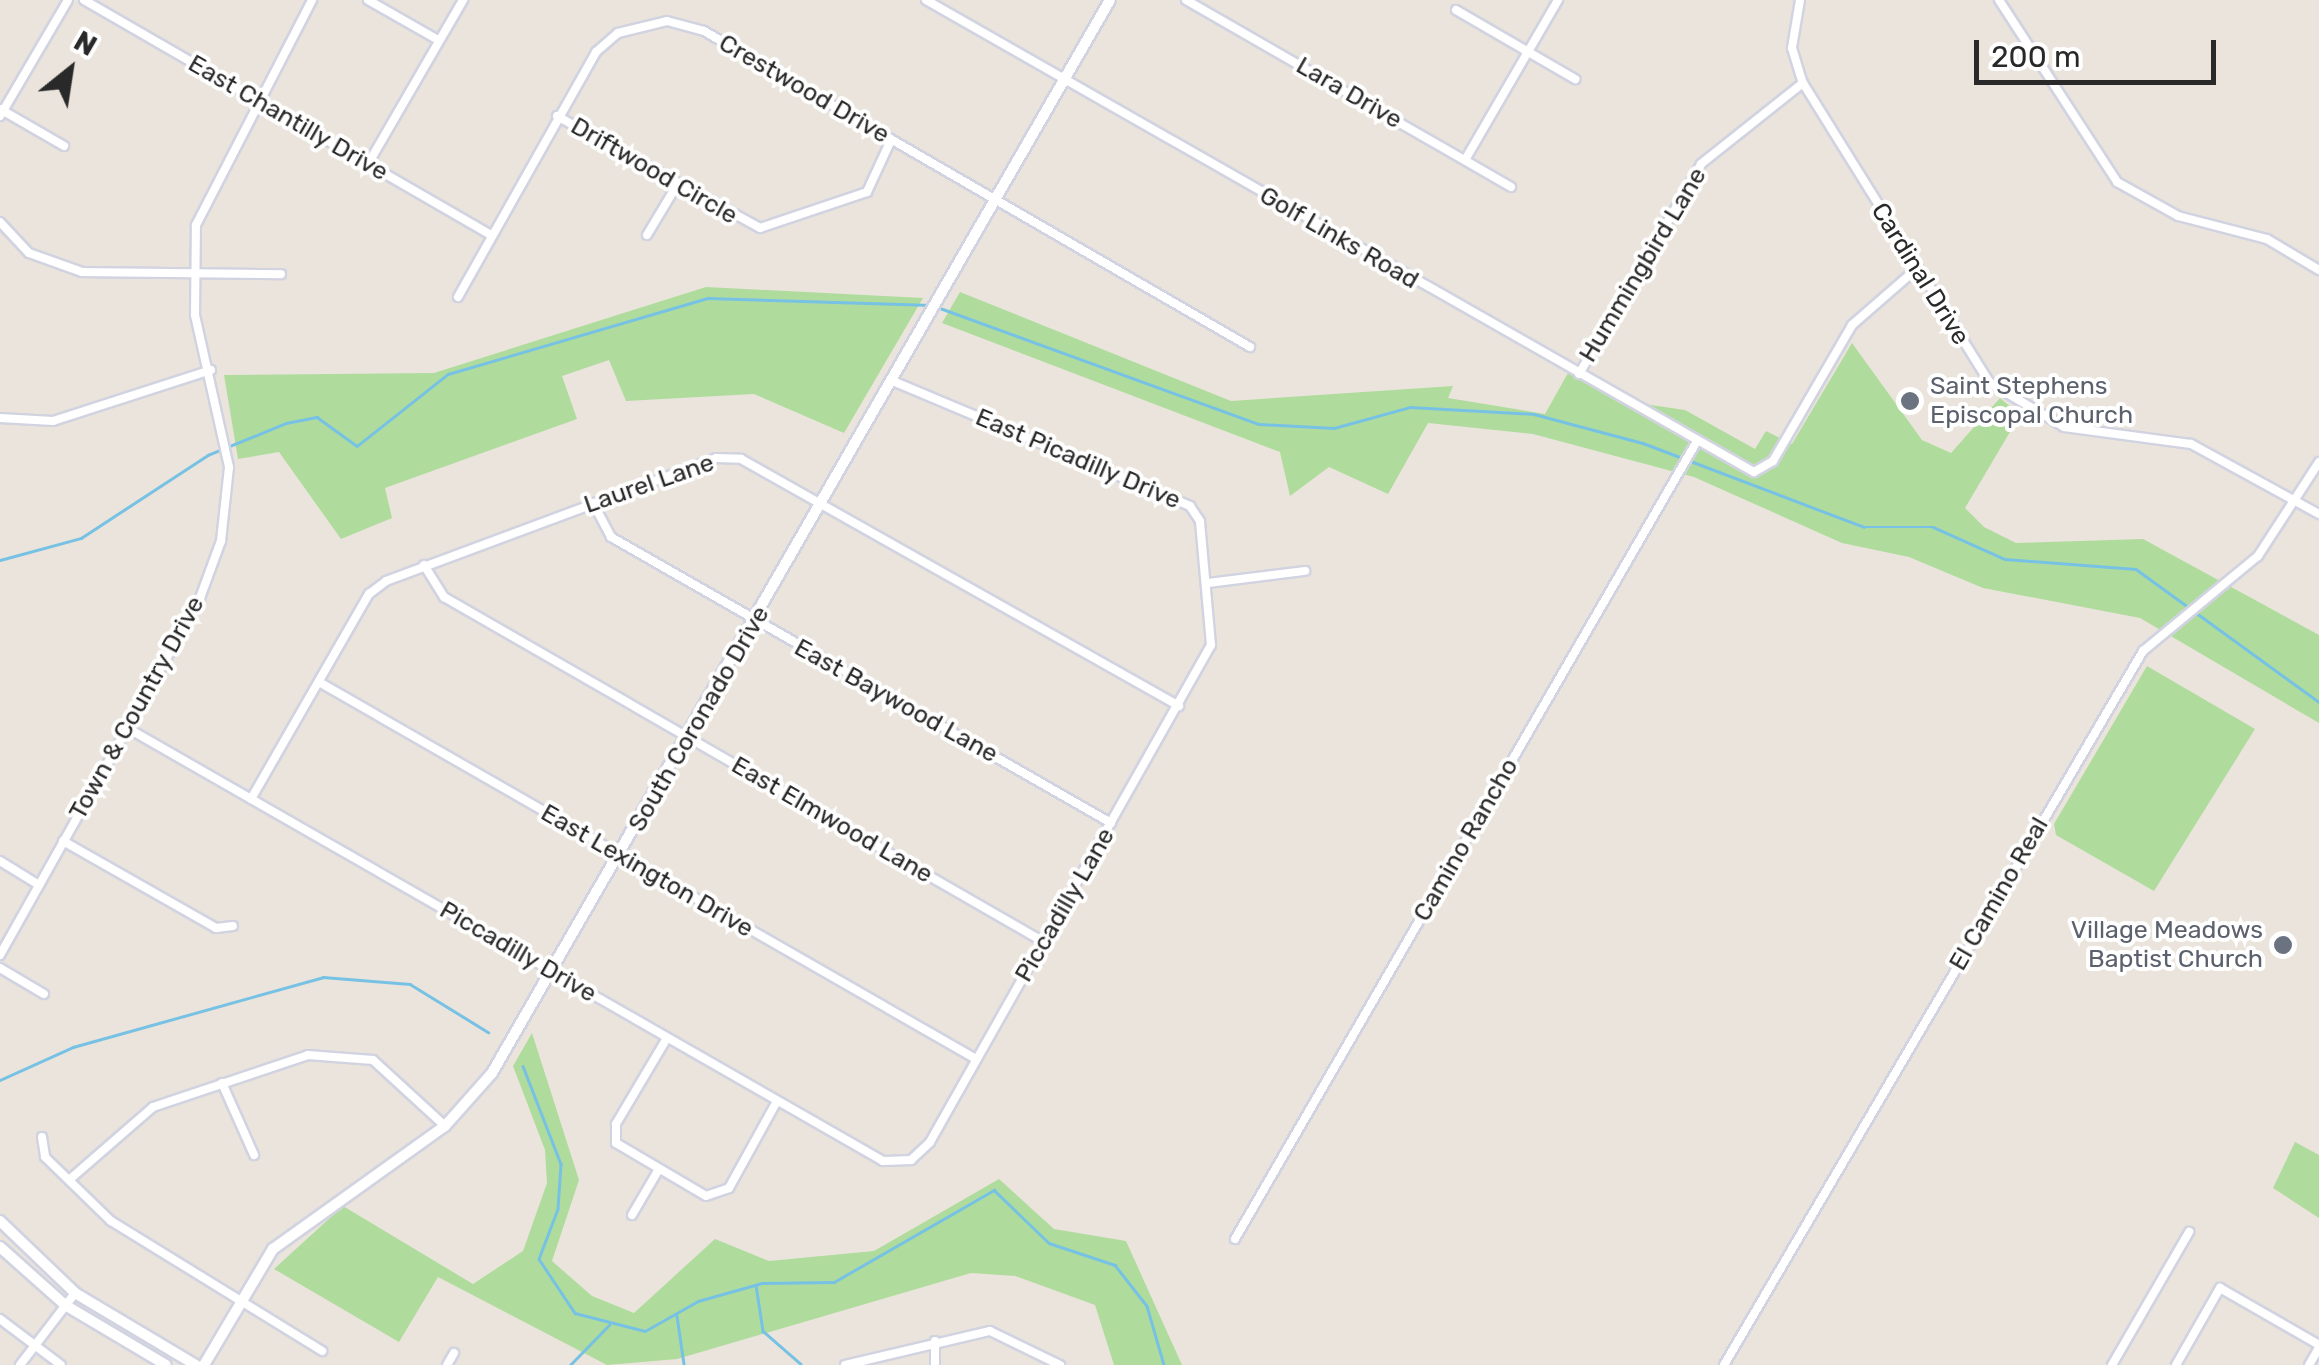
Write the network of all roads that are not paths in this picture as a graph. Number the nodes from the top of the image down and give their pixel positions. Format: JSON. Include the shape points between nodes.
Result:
{"nodes":[{"id":1,"x":68,"y":0,"type":"edge"},
{"id":2,"x":84,"y":0,"type":"edge"},
{"id":3,"x":312,"y":0,"type":"edge"},
{"id":4,"x":368,"y":0,"type":"edge"},
{"id":5,"x":462,"y":0,"type":"edge"},
{"id":6,"x":926,"y":0,"type":"edge"},
{"id":7,"x":1110,"y":0,"type":"edge"},
{"id":8,"x":1186,"y":0,"type":"edge"},
{"id":9,"x":1558,"y":0,"type":"edge"},
{"id":10,"x":1800,"y":0,"type":"edge"},
{"id":11,"x":1999,"y":0,"type":"edge"},
{"id":12,"x":1456,"y":10,"type":"dead end"},
{"id":13,"x":438,"y":40,"type":"junction"},
{"id":14,"x":1528,"y":52,"type":"junction"},
{"id":15,"x":1063,"y":79,"type":"junction"},
{"id":16,"x":1575,"y":79,"type":"dead end"},
{"id":17,"x":1803,"y":83,"type":"junction"},
{"id":18,"x":256,"y":99,"type":"junction"},
{"id":19,"x":1,"y":112,"type":"edge"},
{"id":20,"x":557,"y":116,"type":"junction"},
{"id":21,"x":892,"y":140,"type":"junction"},
{"id":22,"x":64,"y":146,"type":"dead end"},
{"id":23,"x":1465,"y":160,"type":"junction"},
{"id":24,"x":368,"y":164,"type":"junction"},
{"id":25,"x":676,"y":185,"type":"junction"},
{"id":26,"x":1511,"y":187,"type":"dead end"},
{"id":27,"x":995,"y":200,"type":"junction"},
{"id":28,"x":0,"y":222,"type":"edge"},
{"id":29,"x":646,"y":235,"type":"dead end"},
{"id":30,"x":492,"y":236,"type":"junction"},
{"id":31,"x":1915,"y":270,"type":"junction"},
{"id":32,"x":2319,"y":270,"type":"edge"},
{"id":33,"x":192,"y":274,"type":"junction"},
{"id":34,"x":281,"y":274,"type":"dead end"},
{"id":35,"x":458,"y":296,"type":"dead end"},
{"id":36,"x":1250,"y":347,"type":"dead end"},
{"id":37,"x":211,"y":370,"type":"junction"},
{"id":38,"x":1578,"y":374,"type":"junction"},
{"id":39,"x":890,"y":380,"type":"junction"},
{"id":40,"x":0,"y":418,"type":"edge"},
{"id":41,"x":1697,"y":441,"type":"junction"},
{"id":42,"x":2319,"y":462,"type":"edge"},
{"id":43,"x":2297,"y":500,"type":"junction"},
{"id":44,"x":593,"y":503,"type":"junction"},
{"id":45,"x":820,"y":503,"type":"junction"},
{"id":46,"x":2319,"y":514,"type":"edge"},
{"id":47,"x":424,"y":566,"type":"junction"},
{"id":48,"x":1305,"y":571,"type":"dead end"},
{"id":49,"x":1208,"y":583,"type":"junction"},
{"id":50,"x":756,"y":622,"type":"junction"},
{"id":51,"x":1212,"y":645,"type":"joint"},
{"id":52,"x":319,"y":682,"type":"junction"},
{"id":53,"x":1178,"y":706,"type":"junction"},
{"id":54,"x":129,"y":728,"type":"junction"},
{"id":55,"x":689,"y":738,"type":"junction"},
{"id":56,"x":252,"y":799,"type":"junction"},
{"id":57,"x":1111,"y":823,"type":"junction"},
{"id":58,"x":64,"y":841,"type":"junction"},
{"id":59,"x":621,"y":856,"type":"junction"},
{"id":60,"x":0,"y":861,"type":"edge"},
{"id":61,"x":39,"y":884,"type":"junction"},
{"id":62,"x":233,"y":926,"type":"dead end"},
{"id":63,"x":1044,"y":942,"type":"junction"},
{"id":64,"x":0,"y":955,"type":"edge"},
{"id":65,"x":0,"y":968,"type":"edge"},
{"id":66,"x":552,"y":971,"type":"junction"},
{"id":67,"x":44,"y":994,"type":"dead end"},
{"id":68,"x":666,"y":1038,"type":"junction"},
{"id":69,"x":976,"y":1059,"type":"junction"},
{"id":70,"x":222,"y":1083,"type":"junction"},
{"id":71,"x":776,"y":1100,"type":"junction"},
{"id":72,"x":445,"y":1126,"type":"junction"},
{"id":73,"x":42,"y":1137,"type":"dead end"},
{"id":74,"x":254,"y":1154,"type":"dead end"},
{"id":75,"x":911,"y":1160,"type":"joint"},
{"id":76,"x":659,"y":1169,"type":"junction"},
{"id":77,"x":70,"y":1180,"type":"junction"},
{"id":78,"x":632,"y":1215,"type":"dead end"},
{"id":79,"x":0,"y":1221,"type":"edge"},
{"id":80,"x":2188,"y":1232,"type":"dead end"},
{"id":81,"x":1236,"y":1239,"type":"dead end"},
{"id":82,"x":0,"y":1247,"type":"edge"},
{"id":83,"x":75,"y":1293,"type":"junction"},
{"id":84,"x":240,"y":1302,"type":"junction"},
{"id":85,"x":66,"y":1305,"type":"junction"},
{"id":86,"x":0,"y":1319,"type":"edge"},
{"id":87,"x":935,"y":1341,"type":"junction"},
{"id":88,"x":33,"y":1347,"type":"junction"},
{"id":89,"x":2319,"y":1347,"type":"edge"},
{"id":90,"x":322,"y":1351,"type":"dead end"},
{"id":91,"x":454,"y":1352,"type":"dead end"},
{"id":92,"x":1060,"y":1364,"type":"edge"},
{"id":93,"x":20,"y":1365,"type":"edge"},
{"id":94,"x":61,"y":1365,"type":"edge"},
{"id":95,"x":166,"y":1365,"type":"edge"},
{"id":96,"x":196,"y":1365,"type":"edge"},
{"id":97,"x":204,"y":1365,"type":"edge"},
{"id":98,"x":447,"y":1365,"type":"edge"},
{"id":99,"x":845,"y":1365,"type":"edge"},
{"id":100,"x":934,"y":1365,"type":"edge"},
{"id":101,"x":1724,"y":1365,"type":"edge"},
{"id":102,"x":2112,"y":1365,"type":"edge"},
{"id":103,"x":2176,"y":1365,"type":"edge"},
{"id":104,"x":2309,"y":1365,"type":"edge"}],
"edges":[{"from":1,"to":19,"type":"street"},
{"from":2,"to":18,"type":"street","name":"East Chantilly Drive"},
{"from":3,"to":18,"type":"street","name":"Town & Country Drive"},
{"from":4,"to":13,"type":"street"},
{"from":5,"to":13,"type":"street"},
{"from":6,"to":15,"type":"street","name":"Golf Links Road"},
{"from":7,"to":15,"type":"street","name":"South Coronado Drive"},
{"from":8,"to":23,"type":"street","name":"Lara Drive"},
{"from":9,"to":14,"type":"street"},
{"from":10,"to":17,"type":"street","via":[[1792,48]]},
{"from":11,"to":32,"type":"street","via":[[2117,182],[2158,208],[2267,239]]},
{"from":12,"to":14,"type":"street"},
{"from":13,"to":24,"type":"street"},
{"from":14,"to":16,"type":"street"},
{"from":14,"to":23,"type":"street"},
{"from":15,"to":27,"type":"street","name":"South Coronado Drive"},
{"from":15,"to":38,"type":"street","name":"Golf Links Road"},
{"from":17,"to":31,"type":"street","name":"Cardinal Drive"},
{"from":17,"to":38,"type":"street","name":"Hummingbird Lane","via":[[1701,164]]},
{"from":18,"to":24,"type":"street","name":"East Chantilly Drive"},
{"from":18,"to":33,"type":"street","name":"Town & Country Drive","via":[[196,225]]},
{"from":19,"to":22,"type":"street"},
{"from":20,"to":21,"type":"street","name":"Crestwood Drive","via":[[607,43],[666,21],[704,31]]},
{"from":20,"to":25,"type":"street","name":"Driftwood Circle"},
{"from":20,"to":30,"type":"street","name":"Crestwood Drive"},
{"from":21,"to":25,"type":"street","name":"Driftwood Circle","via":[[867,192],[786,226],[742,222]]},
{"from":21,"to":27,"type":"street","name":"Crestwood Drive"},
{"from":23,"to":26,"type":"street","name":"Lara Drive"},
{"from":24,"to":30,"type":"street","name":"East Chantilly Drive"},
{"from":25,"to":29,"type":"street"},
{"from":27,"to":36,"type":"street","name":"Crestwood Drive"},
{"from":27,"to":39,"type":"street","name":"South Coronado Drive"},
{"from":28,"to":33,"type":"street","via":[[52,266]]},
{"from":30,"to":35,"type":"street","name":"Crestwood Drive"},
{"from":31,"to":41,"type":"street","name":"Golf Links Road","via":[[1852,325],[1773,462],[1754,472]]},
{"from":31,"to":43,"type":"street","name":"Cardinal Drive","via":[[1990,382],[2025,410],[2079,430],[2191,444]]},
{"from":33,"to":34,"type":"street"},
{"from":33,"to":37,"type":"street","name":"Town & Country Drive"},
{"from":37,"to":40,"type":"street","via":[[52,422]]},
{"from":37,"to":54,"type":"street","name":"Town & Country Drive","via":[[229,466],[221,541]]},
{"from":38,"to":41,"type":"street","name":"Golf Links Road"},
{"from":39,"to":45,"type":"street","name":"South Coronado Drive"},
{"from":39,"to":49,"type":"street","name":"East Picadilly Drive","via":[[1177,497],[1200,520]]},
{"from":41,"to":81,"type":"street","name":"Camino Rancho"},
{"from":42,"to":43,"type":"street","name":"El Camino Real"},
{"from":43,"to":46,"type":"street","name":"Cardinal Drive"},
{"from":43,"to":101,"type":"street","name":"El Camino Real","via":[[2258,556],[2157,633]]},
{"from":44,"to":45,"type":"street","name":"Laurel Lane","via":[[716,458],[741,458]]},
{"from":44,"to":47,"type":"street","name":"Laurel Lane"},
{"from":44,"to":50,"type":"street","name":"East Baywood Lane","via":[[611,537]]},
{"from":45,"to":50,"type":"street","name":"South Coronado Drive"},
{"from":45,"to":53,"type":"street","name":"Laurel Lane"},
{"from":47,"to":52,"type":"street","name":"Laurel Lane","via":[[369,594]]},
{"from":47,"to":55,"type":"street","name":"East Elmwood Lane","via":[[444,598]]},
{"from":48,"to":49,"type":"street"},
{"from":49,"to":51,"type":"street","name":"East Picadilly Drive"},
{"from":50,"to":55,"type":"street","name":"South Coronado Drive"},
{"from":50,"to":57,"type":"street","name":"East Baywood Lane"},
{"from":51,"to":53,"type":"street","name":"Piccadilly Lane"},
{"from":52,"to":56,"type":"street","name":"Laurel Lane"},
{"from":52,"to":59,"type":"street","name":"East Lexington Drive"},
{"from":53,"to":57,"type":"street","name":"Piccadilly Lane"},
{"from":54,"to":56,"type":"street","name":"Piccadilly Drive"},
{"from":54,"to":58,"type":"street","name":"Town & Country Drive"},
{"from":55,"to":59,"type":"street","name":"South Coronado Drive"},
{"from":55,"to":63,"type":"street","name":"East Elmwood Lane"},
{"from":56,"to":66,"type":"street","name":"Piccadilly Drive"},
{"from":57,"to":63,"type":"street","name":"Piccadilly Lane"},
{"from":58,"to":61,"type":"street","name":"Town & Country Drive"},
{"from":58,"to":62,"type":"street","via":[[216,928]]},
{"from":59,"to":66,"type":"street","name":"South Coronado Drive"},
{"from":59,"to":69,"type":"street","name":"East Lexington Drive"},
{"from":60,"to":61,"type":"street"},
{"from":61,"to":64,"type":"street","name":"Town & Country Drive"},
{"from":63,"to":69,"type":"street","name":"Piccadilly Lane"},
{"from":65,"to":67,"type":"street"},
{"from":66,"to":68,"type":"street","name":"Piccadilly Drive"},
{"from":66,"to":72,"type":"street","name":"South Coronado Drive","via":[[492,1073]]},
{"from":68,"to":71,"type":"street","name":"Piccadilly Drive"},
{"from":68,"to":76,"type":"street","via":[[616,1124],[616,1144]]},
{"from":69,"to":75,"type":"street","name":"Piccadilly Lane"},
{"from":70,"to":72,"type":"street","via":[[308,1055],[354,1054],[406,1082]]},
{"from":70,"to":74,"type":"street"},
{"from":70,"to":77,"type":"street","via":[[153,1108]]},
{"from":71,"to":75,"type":"street","name":"Piccadilly Drive","via":[[883,1161]]},
{"from":71,"to":76,"type":"street","via":[[729,1188],[706,1196]]},
{"from":72,"to":84,"type":"street","name":"South Coronado Drive","via":[[312,1214],[273,1249]]},
{"from":73,"to":77,"type":"street","via":[[46,1156]]},
{"from":76,"to":78,"type":"street"},
{"from":77,"to":84,"type":"street","via":[[111,1221]]},
{"from":79,"to":83,"type":"street"},
{"from":80,"to":102,"type":"street"},
{"from":82,"to":85,"type":"street"},
{"from":83,"to":85,"type":"street"},
{"from":83,"to":96,"type":"street"},
{"from":84,"to":90,"type":"street"},
{"from":84,"to":97,"type":"street","name":"South Coronado Drive"},
{"from":85,"to":88,"type":"street"},
{"from":85,"to":95,"type":"street"},
{"from":86,"to":88,"type":"street"},
{"from":87,"to":92,"type":"street","via":[[990,1331]]},
{"from":87,"to":99,"type":"street"},
{"from":87,"to":100,"type":"street"},
{"from":88,"to":93,"type":"street"},
{"from":88,"to":94,"type":"street"},
{"from":89,"to":103,"type":"street","via":[[2220,1288]]},
{"from":89,"to":104,"type":"street"},
{"from":91,"to":98,"type":"street"}]}
